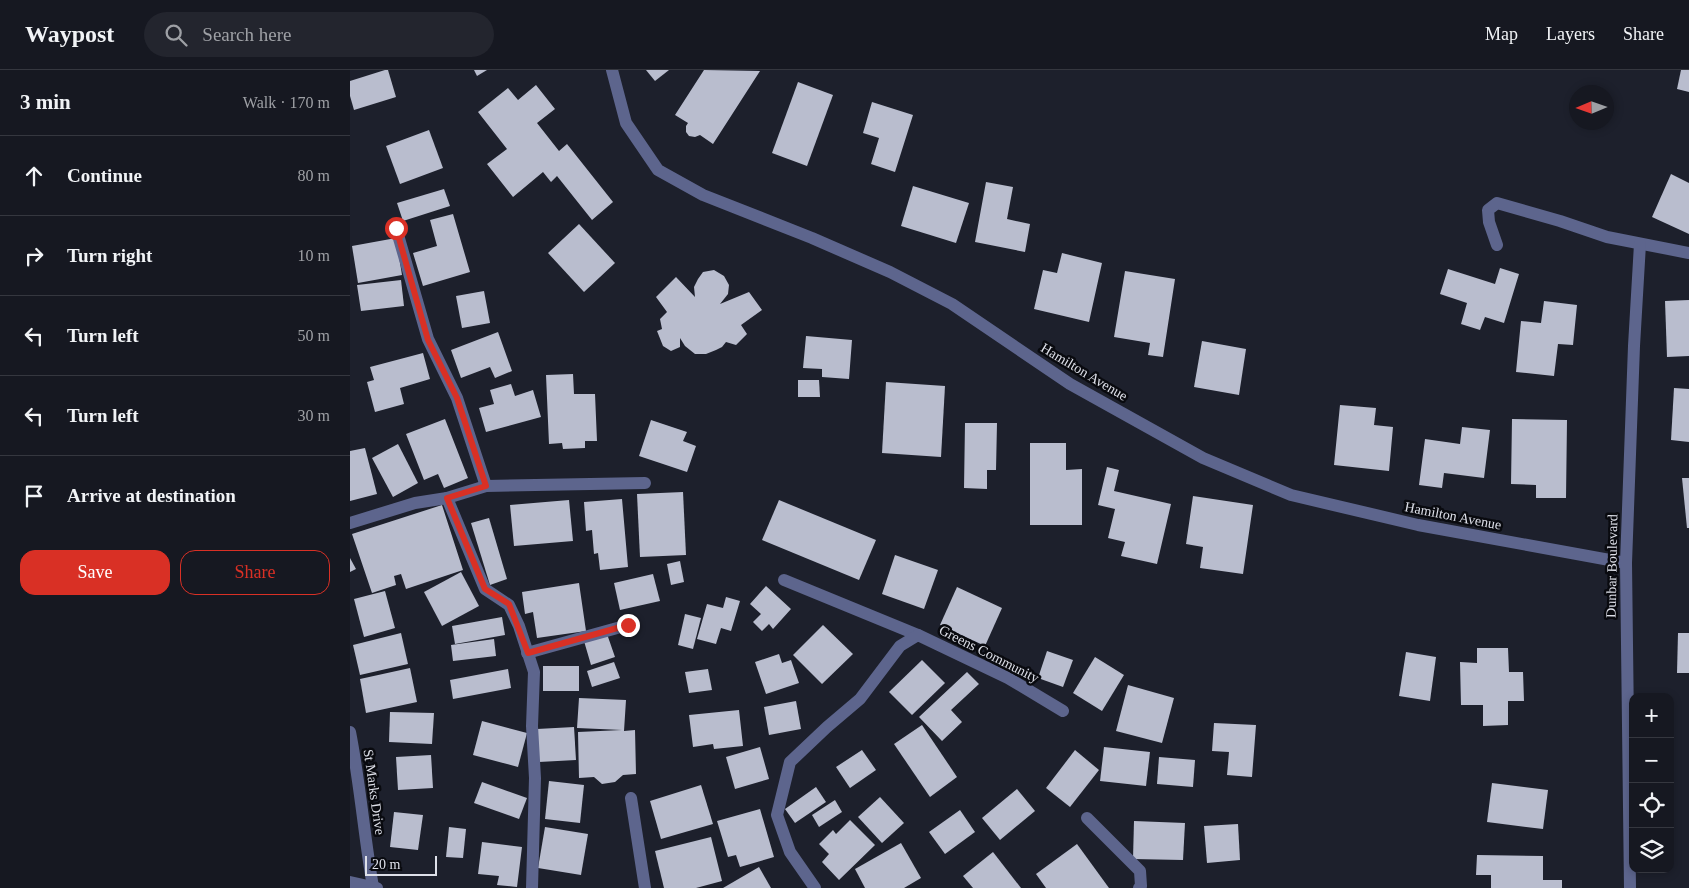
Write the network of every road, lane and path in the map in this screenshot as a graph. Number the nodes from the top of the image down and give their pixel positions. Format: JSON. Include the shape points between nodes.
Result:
{"nodes":[{"id":1,"x":612,"y":70,"type":"edge"},
{"id":2,"x":396,"y":228,"type":"dead end"},
{"id":3,"x":1640,"y":244,"type":"junction"},
{"id":4,"x":1497,"y":245,"type":"dead end"},
{"id":5,"x":1689,"y":253,"type":"edge"},
{"id":6,"x":645,"y":484,"type":"dead end"},
{"id":7,"x":486,"y":486,"type":"junction"},
{"id":8,"x":447,"y":498,"type":"junction"},
{"id":9,"x":350,"y":524,"type":"edge"},
{"id":10,"x":1626,"y":563,"type":"junction"},
{"id":11,"x":784,"y":580,"type":"dead end"},
{"id":12,"x":628,"y":625,"type":"dead end"},
{"id":13,"x":918,"y":636,"type":"junction"},
{"id":14,"x":528,"y":653,"type":"junction"},
{"id":15,"x":1063,"y":710,"type":"dead end"},
{"id":16,"x":350,"y":732,"type":"edge"},
{"id":17,"x":630,"y":798,"type":"dead end"},
{"id":18,"x":1087,"y":818,"type":"dead end"},
{"id":19,"x":350,"y":882,"type":"edge"},
{"id":20,"x":375,"y":887,"type":"edge"},
{"id":21,"x":532,"y":888,"type":"edge"},
{"id":22,"x":645,"y":888,"type":"edge"},
{"id":23,"x":815,"y":888,"type":"edge"},
{"id":24,"x":1139,"y":888,"type":"edge"},
{"id":25,"x":1630,"y":888,"type":"edge"}],
"edges":[{"from":1,"to":10,"type":"street","name":"Hamilton Avenue","via":[[626,123],[658,170],[703,195],[890,272],[952,304],[1070,384],[1203,458],[1291,495],[1418,525]]},
{"from":2,"to":7,"type":"street","via":[[428,340],[457,398]]},
{"from":3,"to":4,"type":"street","via":[[1607,238],[1497,203],[1488,210]]},
{"from":3,"to":5,"type":"street"},
{"from":3,"to":10,"type":"street","name":"Dunbar Boulevard"},
{"from":6,"to":7,"type":"street"},
{"from":7,"to":8,"type":"street"},
{"from":8,"to":9,"type":"street","via":[[416,502]]},
{"from":8,"to":14,"type":"street","via":[[485,589],[509,604]]},
{"from":10,"to":25,"type":"street","name":"Dunbar Boulevard"},
{"from":11,"to":13,"type":"street"},
{"from":12,"to":14,"type":"street"},
{"from":13,"to":15,"type":"street","name":"Greens Community","via":[[1008,678]]},
{"from":13,"to":23,"type":"street","name":"Greens Community","via":[[900,646],[860,699],[790,762],[777,815],[790,852]]},
{"from":14,"to":21,"type":"street","via":[[534,672]]},
{"from":16,"to":20,"type":"street","name":"St Marks Drive"},
{"from":17,"to":22,"type":"street"},
{"from":18,"to":24,"type":"street","via":[[1140,871]]},
{"from":19,"to":20,"type":"street"}]}
